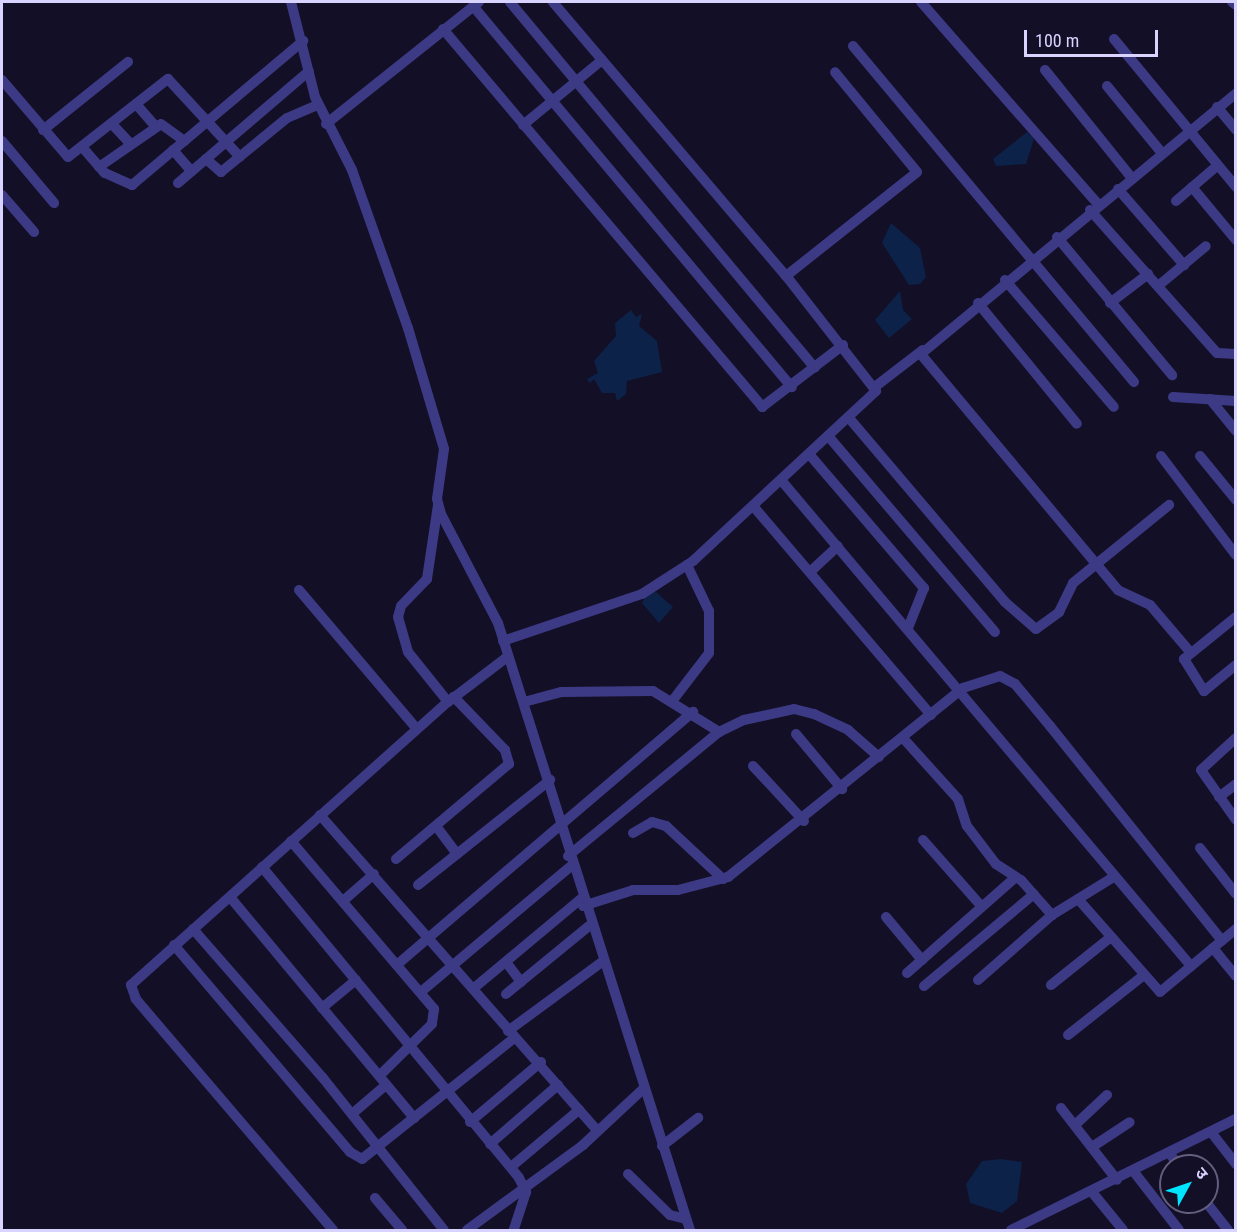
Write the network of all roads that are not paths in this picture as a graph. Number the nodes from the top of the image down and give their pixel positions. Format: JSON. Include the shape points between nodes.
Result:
{"nodes":[{"id":1,"x":291,"y":2,"type":"edge"},
{"id":2,"x":510,"y":2,"type":"edge"},
{"id":3,"x":554,"y":2,"type":"edge"},
{"id":4,"x":921,"y":2,"type":"edge"},
{"id":5,"x":1232,"y":2,"type":"edge"},
{"id":6,"x":476,"y":4,"type":"edge"},
{"id":7,"x":1236,"y":5,"type":"edge"},
{"id":8,"x":443,"y":29,"type":"junction"},
{"id":9,"x":1114,"y":39,"type":"dead end"},
{"id":10,"x":303,"y":41,"type":"junction"},
{"id":11,"x":854,"y":46,"type":"dead end"},
{"id":12,"x":602,"y":60,"type":"junction"},
{"id":13,"x":128,"y":62,"type":"dead end"},
{"id":14,"x":1045,"y":70,"type":"dead end"},
{"id":15,"x":309,"y":71,"type":"junction"},
{"id":16,"x":835,"y":72,"type":"dead end"},
{"id":17,"x":2,"y":80,"type":"edge"},
{"id":18,"x":575,"y":81,"type":"junction"},
{"id":19,"x":1107,"y":86,"type":"dead end"},
{"id":20,"x":1236,"y":93,"type":"edge"},
{"id":21,"x":552,"y":100,"type":"junction"},
{"id":22,"x":136,"y":104,"type":"junction"},
{"id":23,"x":318,"y":105,"type":"junction"},
{"id":24,"x":1217,"y":107,"type":"junction"},
{"id":25,"x":209,"y":120,"type":"junction"},
{"id":26,"x":112,"y":123,"type":"junction"},
{"id":27,"x":326,"y":124,"type":"junction"},
{"id":28,"x":523,"y":124,"type":"junction"},
{"id":29,"x":156,"y":127,"type":"junction"},
{"id":30,"x":43,"y":130,"type":"junction"},
{"id":31,"x":1189,"y":130,"type":"junction"},
{"id":32,"x":1236,"y":130,"type":"edge"},
{"id":33,"x":2,"y":141,"type":"edge"},
{"id":34,"x":184,"y":141,"type":"junction"},
{"id":35,"x":227,"y":141,"type":"junction"},
{"id":36,"x":130,"y":143,"type":"junction"},
{"id":37,"x":83,"y":148,"type":"junction"},
{"id":38,"x":173,"y":150,"type":"junction"},
{"id":39,"x":1161,"y":153,"type":"junction"},
{"id":40,"x":240,"y":157,"type":"junction"},
{"id":41,"x":206,"y":159,"type":"junction"},
{"id":42,"x":1218,"y":165,"type":"junction"},
{"id":43,"x":99,"y":167,"type":"junction"},
{"id":44,"x":191,"y":171,"type":"junction"},
{"id":45,"x":1131,"y":177,"type":"junction"},
{"id":46,"x":178,"y":183,"type":"dead end"},
{"id":47,"x":1192,"y":187,"type":"junction"},
{"id":48,"x":1236,"y":187,"type":"edge"},
{"id":49,"x":1118,"y":189,"type":"junction"},
{"id":50,"x":2,"y":195,"type":"edge"},
{"id":51,"x":1176,"y":201,"type":"dead end"},
{"id":52,"x":54,"y":203,"type":"dead end"},
{"id":53,"x":1094,"y":207,"type":"junction"},
{"id":54,"x":34,"y":232,"type":"dead end"},
{"id":55,"x":1057,"y":237,"type":"junction"},
{"id":56,"x":1236,"y":240,"type":"edge"},
{"id":57,"x":1206,"y":246,"type":"dead end"},
{"id":58,"x":1031,"y":258,"type":"junction"},
{"id":59,"x":1184,"y":265,"type":"junction"},
{"id":60,"x":1148,"y":274,"type":"junction"},
{"id":61,"x":786,"y":276,"type":"junction"},
{"id":62,"x":1005,"y":280,"type":"junction"},
{"id":63,"x":1158,"y":286,"type":"junction"},
{"id":64,"x":978,"y":303,"type":"junction"},
{"id":65,"x":1110,"y":303,"type":"junction"},
{"id":66,"x":843,"y":345,"type":"junction"},
{"id":67,"x":923,"y":350,"type":"junction"},
{"id":68,"x":1236,"y":354,"type":"edge"},
{"id":69,"x":815,"y":368,"type":"junction"},
{"id":70,"x":1172,"y":375,"type":"dead end"},
{"id":71,"x":1134,"y":382,"type":"dead end"},
{"id":72,"x":876,"y":386,"type":"junction"},
{"id":73,"x":792,"y":387,"type":"junction"},
{"id":74,"x":1173,"y":397,"type":"dead end"},
{"id":75,"x":1210,"y":399,"type":"junction"},
{"id":76,"x":1236,"y":401,"type":"edge"},
{"id":77,"x":1114,"y":407,"type":"dead end"},
{"id":78,"x":849,"y":418,"type":"junction"},
{"id":79,"x":1077,"y":424,"type":"dead end"},
{"id":80,"x":1236,"y":431,"type":"edge"},
{"id":81,"x":829,"y":436,"type":"junction"},
{"id":82,"x":809,"y":454,"type":"junction"},
{"id":83,"x":1161,"y":456,"type":"dead end"},
{"id":84,"x":1200,"y":456,"type":"dead end"},
{"id":85,"x":781,"y":480,"type":"junction"},
{"id":86,"x":1236,"y":500,"type":"edge"},
{"id":87,"x":439,"y":505,"type":"junction"},
{"id":88,"x":1169,"y":505,"type":"dead end"},
{"id":89,"x":754,"y":507,"type":"junction"},
{"id":90,"x":838,"y":546,"type":"junction"},
{"id":91,"x":1236,"y":555,"type":"edge"},
{"id":92,"x":1097,"y":562,"type":"junction"},
{"id":93,"x":687,"y":565,"type":"junction"},
{"id":94,"x":810,"y":572,"type":"junction"},
{"id":95,"x":299,"y":590,"type":"dead end"},
{"id":96,"x":1236,"y":617,"type":"edge"},
{"id":97,"x":908,"y":628,"type":"junction"},
{"id":98,"x":995,"y":632,"type":"dead end"},
{"id":99,"x":503,"y":641,"type":"junction"},
{"id":100,"x":1191,"y":653,"type":"junction"},
{"id":101,"x":507,"y":657,"type":"junction"},
{"id":102,"x":1236,"y":665,"type":"edge"},
{"id":103,"x":957,"y":693,"type":"junction"},
{"id":104,"x":451,"y":699,"type":"junction"},
{"id":105,"x":673,"y":700,"type":"junction"},
{"id":106,"x":524,"y":702,"type":"junction"},
{"id":107,"x":693,"y":712,"type":"junction"},
{"id":108,"x":931,"y":715,"type":"junction"},
{"id":109,"x":417,"y":729,"type":"junction"},
{"id":110,"x":719,"y":732,"type":"junction"},
{"id":111,"x":796,"y":734,"type":"dead end"},
{"id":112,"x":903,"y":738,"type":"junction"},
{"id":113,"x":1236,"y":738,"type":"edge"},
{"id":114,"x":879,"y":757,"type":"junction"},
{"id":115,"x":753,"y":766,"type":"dead end"},
{"id":116,"x":550,"y":780,"type":"junction"},
{"id":117,"x":1236,"y":784,"type":"edge"},
{"id":118,"x":842,"y":789,"type":"junction"},
{"id":119,"x":1219,"y":797,"type":"junction"},
{"id":120,"x":320,"y":815,"type":"junction"},
{"id":121,"x":1236,"y":820,"type":"edge"},
{"id":122,"x":804,"y":821,"type":"junction"},
{"id":123,"x":436,"y":826,"type":"junction"},
{"id":124,"x":561,"y":827,"type":"junction"},
{"id":125,"x":633,"y":833,"type":"dead end"},
{"id":126,"x":923,"y":840,"type":"dead end"},
{"id":127,"x":291,"y":841,"type":"junction"},
{"id":128,"x":1200,"y":848,"type":"dead end"},
{"id":129,"x":457,"y":854,"type":"junction"},
{"id":130,"x":396,"y":859,"type":"dead end"},
{"id":131,"x":570,"y":861,"type":"junction"},
{"id":132,"x":262,"y":867,"type":"junction"},
{"id":133,"x":374,"y":874,"type":"junction"},
{"id":134,"x":1016,"y":877,"type":"junction"},
{"id":135,"x":1112,"y":878,"type":"junction"},
{"id":136,"x":723,"y":879,"type":"junction"},
{"id":137,"x":418,"y":885,"type":"dead end"},
{"id":138,"x":1034,"y":894,"type":"junction"},
{"id":139,"x":1236,"y":894,"type":"edge"},
{"id":140,"x":230,"y":897,"type":"junction"},
{"id":141,"x":1078,"y":899,"type":"junction"},
{"id":142,"x":343,"y":901,"type":"junction"},
{"id":143,"x":582,"y":902,"type":"junction"},
{"id":144,"x":982,"y":907,"type":"junction"},
{"id":145,"x":1052,"y":915,"type":"junction"},
{"id":146,"x":886,"y":917,"type":"dead end"},
{"id":147,"x":589,"y":926,"type":"junction"},
{"id":148,"x":193,"y":929,"type":"junction"},
{"id":149,"x":1236,"y":929,"type":"edge"},
{"id":150,"x":431,"y":936,"type":"junction"},
{"id":151,"x":1111,"y":938,"type":"junction"},
{"id":152,"x":1217,"y":944,"type":"junction"},
{"id":153,"x":174,"y":945,"type":"junction"},
{"id":154,"x":922,"y":960,"type":"junction"},
{"id":155,"x":506,"y":962,"type":"junction"},
{"id":156,"x":602,"y":962,"type":"junction"},
{"id":157,"x":399,"y":963,"type":"junction"},
{"id":158,"x":454,"y":963,"type":"junction"},
{"id":159,"x":1191,"y":966,"type":"junction"},
{"id":160,"x":908,"y":973,"type":"dead end"},
{"id":161,"x":1144,"y":975,"type":"junction"},
{"id":162,"x":1236,"y":976,"type":"edge"},
{"id":163,"x":356,"y":980,"type":"junction"},
{"id":164,"x":978,"y":980,"type":"dead end"},
{"id":165,"x":521,"y":982,"type":"junction"},
{"id":166,"x":1051,"y":985,"type":"dead end"},
{"id":167,"x":924,"y":986,"type":"dead end"},
{"id":168,"x":474,"y":988,"type":"junction"},
{"id":169,"x":422,"y":991,"type":"junction"},
{"id":170,"x":506,"y":994,"type":"dead end"},
{"id":171,"x":322,"y":1008,"type":"junction"},
{"id":172,"x":511,"y":1034,"type":"junction"},
{"id":173,"x":1068,"y":1035,"type":"dead end"},
{"id":174,"x":410,"y":1046,"type":"junction"},
{"id":175,"x":541,"y":1062,"type":"junction"},
{"id":176,"x":379,"y":1076,"type":"junction"},
{"id":177,"x":386,"y":1085,"type":"junction"},
{"id":178,"x":558,"y":1085,"type":"junction"},
{"id":179,"x":643,"y":1089,"type":"junction"},
{"id":180,"x":447,"y":1091,"type":"junction"},
{"id":181,"x":1107,"y":1095,"type":"dead end"},
{"id":182,"x":1061,"y":1108,"type":"dead end"},
{"id":183,"x":579,"y":1110,"type":"junction"},
{"id":184,"x":352,"y":1114,"type":"junction"},
{"id":185,"x":414,"y":1118,"type":"junction"},
{"id":186,"x":698,"y":1118,"type":"dead end"},
{"id":187,"x":1236,"y":1119,"type":"edge"},
{"id":188,"x":470,"y":1122,"type":"junction"},
{"id":189,"x":1130,"y":1122,"type":"dead end"},
{"id":190,"x":1075,"y":1125,"type":"junction"},
{"id":191,"x":597,"y":1130,"type":"junction"},
{"id":192,"x":1212,"y":1132,"type":"junction"},
{"id":193,"x":490,"y":1144,"type":"junction"},
{"id":194,"x":662,"y":1146,"type":"junction"},
{"id":195,"x":1092,"y":1147,"type":"junction"},
{"id":196,"x":378,"y":1149,"type":"junction"},
{"id":197,"x":1170,"y":1154,"type":"edge"},
{"id":198,"x":1159,"y":1160,"type":"edge"},
{"id":199,"x":1236,"y":1164,"type":"edge"},
{"id":200,"x":511,"y":1167,"type":"junction"},
{"id":201,"x":1134,"y":1172,"type":"junction"},
{"id":202,"x":628,"y":1174,"type":"dead end"},
{"id":203,"x":1117,"y":1180,"type":"junction"},
{"id":204,"x":525,"y":1187,"type":"junction"},
{"id":205,"x":1092,"y":1192,"type":"junction"},
{"id":206,"x":375,"y":1198,"type":"dead end"},
{"id":207,"x":1215,"y":1214,"type":"edge"},
{"id":208,"x":686,"y":1219,"type":"junction"},
{"id":209,"x":1019,"y":1229,"type":"edge"},
{"id":210,"x":333,"y":1230,"type":"edge"},
{"id":211,"x":402,"y":1230,"type":"edge"},
{"id":212,"x":444,"y":1230,"type":"edge"},
{"id":213,"x":467,"y":1230,"type":"edge"},
{"id":214,"x":514,"y":1230,"type":"edge"},
{"id":215,"x":690,"y":1230,"type":"edge"},
{"id":216,"x":1123,"y":1230,"type":"edge"},
{"id":217,"x":1179,"y":1230,"type":"edge"},
{"id":218,"x":1228,"y":1230,"type":"edge"}],
"edges":[{"from":1,"to":10,"type":"street"},
{"from":2,"to":18,"type":"street"},
{"from":3,"to":12,"type":"street"},
{"from":4,"to":53,"type":"street"},
{"from":5,"to":7,"type":"street"},
{"from":6,"to":8,"type":"street"},
{"from":6,"to":21,"type":"street"},
{"from":8,"to":27,"type":"street"},
{"from":8,"to":28,"type":"street"},
{"from":9,"to":31,"type":"street"},
{"from":10,"to":15,"type":"street"},
{"from":10,"to":25,"type":"street"},
{"from":11,"to":58,"type":"street"},
{"from":12,"to":18,"type":"street"},
{"from":12,"to":61,"type":"street"},
{"from":13,"to":30,"type":"street"},
{"from":14,"to":45,"type":"street"},
{"from":15,"to":23,"type":"street"},
{"from":15,"to":35,"type":"street"},
{"from":16,"to":61,"type":"street","via":[[917,172]]},
{"from":17,"to":30,"type":"street"},
{"from":18,"to":21,"type":"street"},
{"from":18,"to":69,"type":"street"},
{"from":19,"to":39,"type":"street"},
{"from":20,"to":24,"type":"street"},
{"from":21,"to":28,"type":"street"},
{"from":21,"to":73,"type":"street"},
{"from":22,"to":25,"type":"street","via":[[163,81],[174,80]]},
{"from":22,"to":26,"type":"street"},
{"from":22,"to":29,"type":"street"},
{"from":23,"to":27,"type":"street"},
{"from":23,"to":40,"type":"street","via":[[287,118]]},
{"from":24,"to":31,"type":"street"},
{"from":24,"to":32,"type":"street"},
{"from":25,"to":34,"type":"street"},
{"from":25,"to":35,"type":"street"},
{"from":26,"to":36,"type":"street"},
{"from":26,"to":37,"type":"street"},
{"from":27,"to":87,"type":"street","via":[[352,170],[408,328],[444,449]]},
{"from":28,"to":73,"type":"street","via":[[758,404],[768,407]]},
{"from":29,"to":34,"type":"street","via":[[165,125]]},
{"from":29,"to":36,"type":"street"},
{"from":30,"to":37,"type":"street","via":[[68,157]]},
{"from":31,"to":39,"type":"street"},
{"from":31,"to":42,"type":"street"},
{"from":33,"to":52,"type":"street"},
{"from":34,"to":38,"type":"street"},
{"from":35,"to":40,"type":"street"},
{"from":35,"to":41,"type":"street"},
{"from":36,"to":43,"type":"street"},
{"from":37,"to":43,"type":"street"},
{"from":38,"to":43,"type":"street","via":[[128,186]]},
{"from":38,"to":44,"type":"street"},
{"from":39,"to":45,"type":"street"},
{"from":40,"to":41,"type":"street","via":[[221,172]]},
{"from":41,"to":44,"type":"street"},
{"from":42,"to":47,"type":"street"},
{"from":42,"to":48,"type":"street"},
{"from":44,"to":46,"type":"street"},
{"from":45,"to":49,"type":"street"},
{"from":47,"to":51,"type":"street"},
{"from":47,"to":56,"type":"street"},
{"from":49,"to":53,"type":"street"},
{"from":49,"to":59,"type":"street"},
{"from":50,"to":54,"type":"street"},
{"from":53,"to":55,"type":"street"},
{"from":53,"to":60,"type":"street"},
{"from":55,"to":58,"type":"street"},
{"from":55,"to":65,"type":"street"},
{"from":57,"to":59,"type":"street"},
{"from":58,"to":62,"type":"street"},
{"from":58,"to":71,"type":"street"},
{"from":59,"to":63,"type":"street"},
{"from":60,"to":63,"type":"street"},
{"from":60,"to":65,"type":"street"},
{"from":61,"to":66,"type":"street"},
{"from":62,"to":64,"type":"street"},
{"from":62,"to":77,"type":"street"},
{"from":63,"to":68,"type":"street","via":[[1218,353]]},
{"from":64,"to":67,"type":"street"},
{"from":64,"to":79,"type":"street"},
{"from":65,"to":70,"type":"street"},
{"from":66,"to":69,"type":"street"},
{"from":66,"to":72,"type":"street"},
{"from":67,"to":72,"type":"street"},
{"from":67,"to":92,"type":"street","via":[[923,359]]},
{"from":69,"to":73,"type":"street"},
{"from":72,"to":78,"type":"street"},
{"from":74,"to":75,"type":"street"},
{"from":75,"to":76,"type":"street"},
{"from":75,"to":80,"type":"street"},
{"from":78,"to":81,"type":"street"},
{"from":78,"to":92,"type":"street","via":[[1031,628],[1059,612],[1068,588]]},
{"from":81,"to":82,"type":"street"},
{"from":81,"to":98,"type":"street"},
{"from":82,"to":85,"type":"street"},
{"from":82,"to":97,"type":"street","via":[[924,588]]},
{"from":83,"to":91,"type":"street"},
{"from":84,"to":86,"type":"street"},
{"from":85,"to":89,"type":"street"},
{"from":85,"to":90,"type":"street"},
{"from":87,"to":99,"type":"street","via":[[493,609]]},
{"from":87,"to":104,"type":"street","via":[[427,579],[401,606],[398,617],[408,652]]},
{"from":88,"to":92,"type":"street"},
{"from":89,"to":93,"type":"street"},
{"from":89,"to":94,"type":"street"},
{"from":90,"to":94,"type":"street"},
{"from":90,"to":97,"type":"street"},
{"from":92,"to":100,"type":"street","via":[[1125,595],[1150,605]]},
{"from":93,"to":99,"type":"street","via":[[633,597]]},
{"from":93,"to":105,"type":"street","via":[[709,611],[710,644],[700,671]]},
{"from":94,"to":108,"type":"street"},
{"from":95,"to":109,"type":"street"},
{"from":96,"to":100,"type":"street"},
{"from":97,"to":103,"type":"street"},
{"from":99,"to":101,"type":"street"},
{"from":100,"to":102,"type":"street","via":[[1184,658],[1204,691]]},
{"from":101,"to":104,"type":"street"},
{"from":101,"to":106,"type":"street"},
{"from":103,"to":108,"type":"street"},
{"from":103,"to":135,"type":"street"},
{"from":103,"to":152,"type":"street","via":[[1000,676],[1015,684]]},
{"from":104,"to":109,"type":"street"},
{"from":104,"to":123,"type":"street","via":[[505,750],[509,764]]},
{"from":105,"to":106,"type":"street","via":[[653,691],[595,689]]},
{"from":105,"to":107,"type":"street"},
{"from":106,"to":116,"type":"street"},
{"from":107,"to":110,"type":"street"},
{"from":107,"to":124,"type":"street"},
{"from":108,"to":112,"type":"street"},
{"from":109,"to":120,"type":"street"},
{"from":110,"to":114,"type":"street","via":[[795,709],[848,730]]},
{"from":110,"to":131,"type":"street"},
{"from":111,"to":118,"type":"street"},
{"from":112,"to":114,"type":"street"},
{"from":112,"to":134,"type":"street","via":[[958,799],[967,826],[996,864]]},
{"from":113,"to":119,"type":"street","via":[[1202,765]]},
{"from":114,"to":118,"type":"street"},
{"from":115,"to":122,"type":"street"},
{"from":116,"to":124,"type":"street"},
{"from":116,"to":129,"type":"street"},
{"from":117,"to":119,"type":"street"},
{"from":118,"to":122,"type":"street"},
{"from":119,"to":121,"type":"street"},
{"from":120,"to":127,"type":"street"},
{"from":120,"to":133,"type":"street"},
{"from":122,"to":136,"type":"street"},
{"from":123,"to":129,"type":"street"},
{"from":123,"to":130,"type":"street"},
{"from":124,"to":131,"type":"street"},
{"from":124,"to":150,"type":"street"},
{"from":125,"to":136,"type":"street","via":[[652,822],[666,826]]},
{"from":126,"to":144,"type":"street"},
{"from":127,"to":132,"type":"street"},
{"from":127,"to":142,"type":"street"},
{"from":128,"to":139,"type":"street"},
{"from":129,"to":137,"type":"street"},
{"from":131,"to":143,"type":"street"},
{"from":131,"to":158,"type":"street"},
{"from":132,"to":140,"type":"street"},
{"from":132,"to":163,"type":"street"},
{"from":133,"to":142,"type":"street"},
{"from":133,"to":150,"type":"street"},
{"from":134,"to":138,"type":"street"},
{"from":134,"to":144,"type":"street"},
{"from":135,"to":141,"type":"street"},
{"from":135,"to":159,"type":"street"},
{"from":136,"to":143,"type":"street","via":[[678,890],[641,888]]},
{"from":138,"to":145,"type":"street"},
{"from":138,"to":167,"type":"street"},
{"from":140,"to":148,"type":"street"},
{"from":140,"to":171,"type":"street"},
{"from":141,"to":145,"type":"street"},
{"from":141,"to":151,"type":"street"},
{"from":142,"to":157,"type":"street"},
{"from":143,"to":147,"type":"street"},
{"from":143,"to":155,"type":"street"},
{"from":144,"to":154,"type":"street"},
{"from":145,"to":164,"type":"street"},
{"from":146,"to":154,"type":"street"},
{"from":147,"to":156,"type":"street"},
{"from":147,"to":165,"type":"street"},
{"from":148,"to":153,"type":"street"},
{"from":148,"to":184,"type":"street"},
{"from":149,"to":152,"type":"street"},
{"from":150,"to":157,"type":"street"},
{"from":150,"to":158,"type":"street"},
{"from":151,"to":161,"type":"street"},
{"from":151,"to":166,"type":"street"},
{"from":152,"to":159,"type":"street"},
{"from":152,"to":162,"type":"street"},
{"from":153,"to":196,"type":"street","via":[[350,1152],[362,1159]]},
{"from":153,"to":210,"type":"street","via":[[135,977],[132,991]]},
{"from":154,"to":160,"type":"street"},
{"from":155,"to":165,"type":"street"},
{"from":155,"to":168,"type":"street"},
{"from":156,"to":172,"type":"street"},
{"from":156,"to":179,"type":"street"},
{"from":157,"to":169,"type":"street"},
{"from":158,"to":168,"type":"street"},
{"from":158,"to":169,"type":"street"},
{"from":159,"to":161,"type":"street","via":[[1160,992]]},
{"from":161,"to":173,"type":"street"},
{"from":163,"to":171,"type":"street"},
{"from":163,"to":174,"type":"street"},
{"from":165,"to":170,"type":"street"},
{"from":168,"to":172,"type":"street"},
{"from":169,"to":174,"type":"street","via":[[435,1016]]},
{"from":171,"to":176,"type":"street"},
{"from":172,"to":175,"type":"street"},
{"from":172,"to":180,"type":"street"},
{"from":174,"to":176,"type":"street"},
{"from":174,"to":180,"type":"street"},
{"from":175,"to":178,"type":"street"},
{"from":175,"to":188,"type":"street"},
{"from":176,"to":177,"type":"street"},
{"from":177,"to":184,"type":"street"},
{"from":177,"to":185,"type":"street"},
{"from":178,"to":183,"type":"street"},
{"from":178,"to":193,"type":"street"},
{"from":179,"to":191,"type":"street"},
{"from":179,"to":194,"type":"street"},
{"from":180,"to":185,"type":"street"},
{"from":180,"to":188,"type":"street"},
{"from":181,"to":190,"type":"street"},
{"from":182,"to":190,"type":"street"},
{"from":183,"to":191,"type":"street"},
{"from":183,"to":200,"type":"street"},
{"from":184,"to":196,"type":"street"},
{"from":185,"to":196,"type":"street"},
{"from":186,"to":194,"type":"street"},
{"from":187,"to":192,"type":"street"},
{"from":188,"to":193,"type":"street"},
{"from":189,"to":195,"type":"street"},
{"from":190,"to":195,"type":"street"},
{"from":191,"to":204,"type":"street"},
{"from":192,"to":197,"type":"street"},
{"from":192,"to":199,"type":"street"},
{"from":193,"to":200,"type":"street"},
{"from":194,"to":208,"type":"street"},
{"from":195,"to":203,"type":"street"},
{"from":196,"to":212,"type":"street"},
{"from":198,"to":201,"type":"street"},
{"from":200,"to":204,"type":"street"},
{"from":201,"to":203,"type":"street"},
{"from":201,"to":217,"type":"street"},
{"from":202,"to":208,"type":"street","via":[[670,1215]]},
{"from":203,"to":205,"type":"street"},
{"from":204,"to":213,"type":"street"},
{"from":204,"to":214,"type":"street"},
{"from":205,"to":209,"type":"street"},
{"from":205,"to":216,"type":"street"},
{"from":206,"to":211,"type":"street"},
{"from":207,"to":218,"type":"street"},
{"from":208,"to":215,"type":"street"}]}
